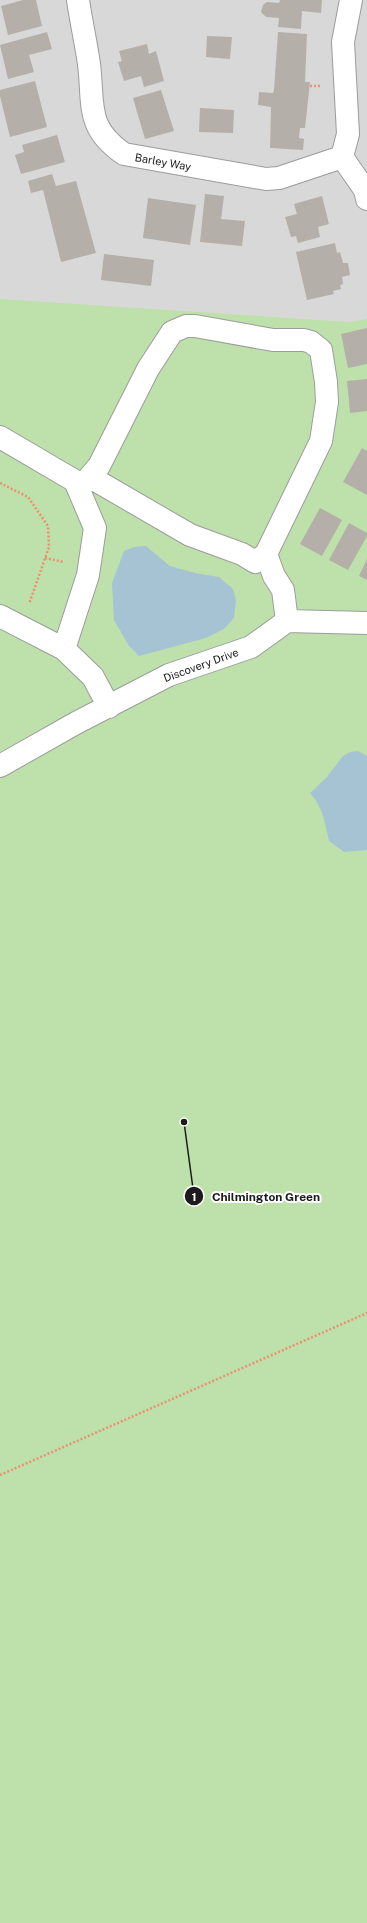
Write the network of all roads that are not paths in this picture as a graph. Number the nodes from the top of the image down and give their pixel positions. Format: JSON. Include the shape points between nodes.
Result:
{"nodes":[{"id":1,"x":78,"y":0,"type":"edge"},
{"id":2,"x":351,"y":0,"type":"edge"},
{"id":3,"x":342,"y":157,"type":"junction"},
{"id":4,"x":367,"y":198,"type":"edge"},
{"id":5,"x":0,"y":437,"type":"edge"},
{"id":6,"x":84,"y":483,"type":"junction"},
{"id":7,"x":266,"y":554,"type":"junction"},
{"id":8,"x":0,"y":616,"type":"edge"},
{"id":9,"x":287,"y":621,"type":"junction"},
{"id":10,"x":367,"y":624,"type":"edge"},
{"id":11,"x":64,"y":649,"type":"junction"},
{"id":12,"x":109,"y":708,"type":"junction"},
{"id":13,"x":0,"y":766,"type":"edge"}],
"edges":[{"from":1,"to":3,"type":"street","name":"Barley Way","via":[[89,64],[91,108],[104,137],[124,154],[266,179],[279,178]]},
{"from":2,"to":3,"type":"street","via":[[343,42],[348,134]]},
{"from":3,"to":4,"type":"street","via":[[365,190]]},
{"from":5,"to":6,"type":"street","via":[[75,482]]},
{"from":6,"to":7,"type":"street","via":[[190,535],[242,554],[255,562]]},
{"from":6,"to":7,"type":"street","via":[[99,466],[148,369],[172,332],[195,326],[273,340],[311,342],[321,350],[326,382],[327,402],[322,441]]},
{"from":6,"to":11,"type":"street","via":[[96,528],[88,575]]},
{"from":7,"to":9,"type":"street","via":[[274,576],[283,590]]},
{"from":8,"to":11,"type":"street"},
{"from":9,"to":10,"type":"street"},
{"from":9,"to":12,"type":"street","name":"Discovery Drive","via":[[251,647],[170,675]]},
{"from":11,"to":12,"type":"street","via":[[93,677]]},
{"from":12,"to":13,"type":"street","name":"Discovery Drive","via":[[76,723]]}]}
